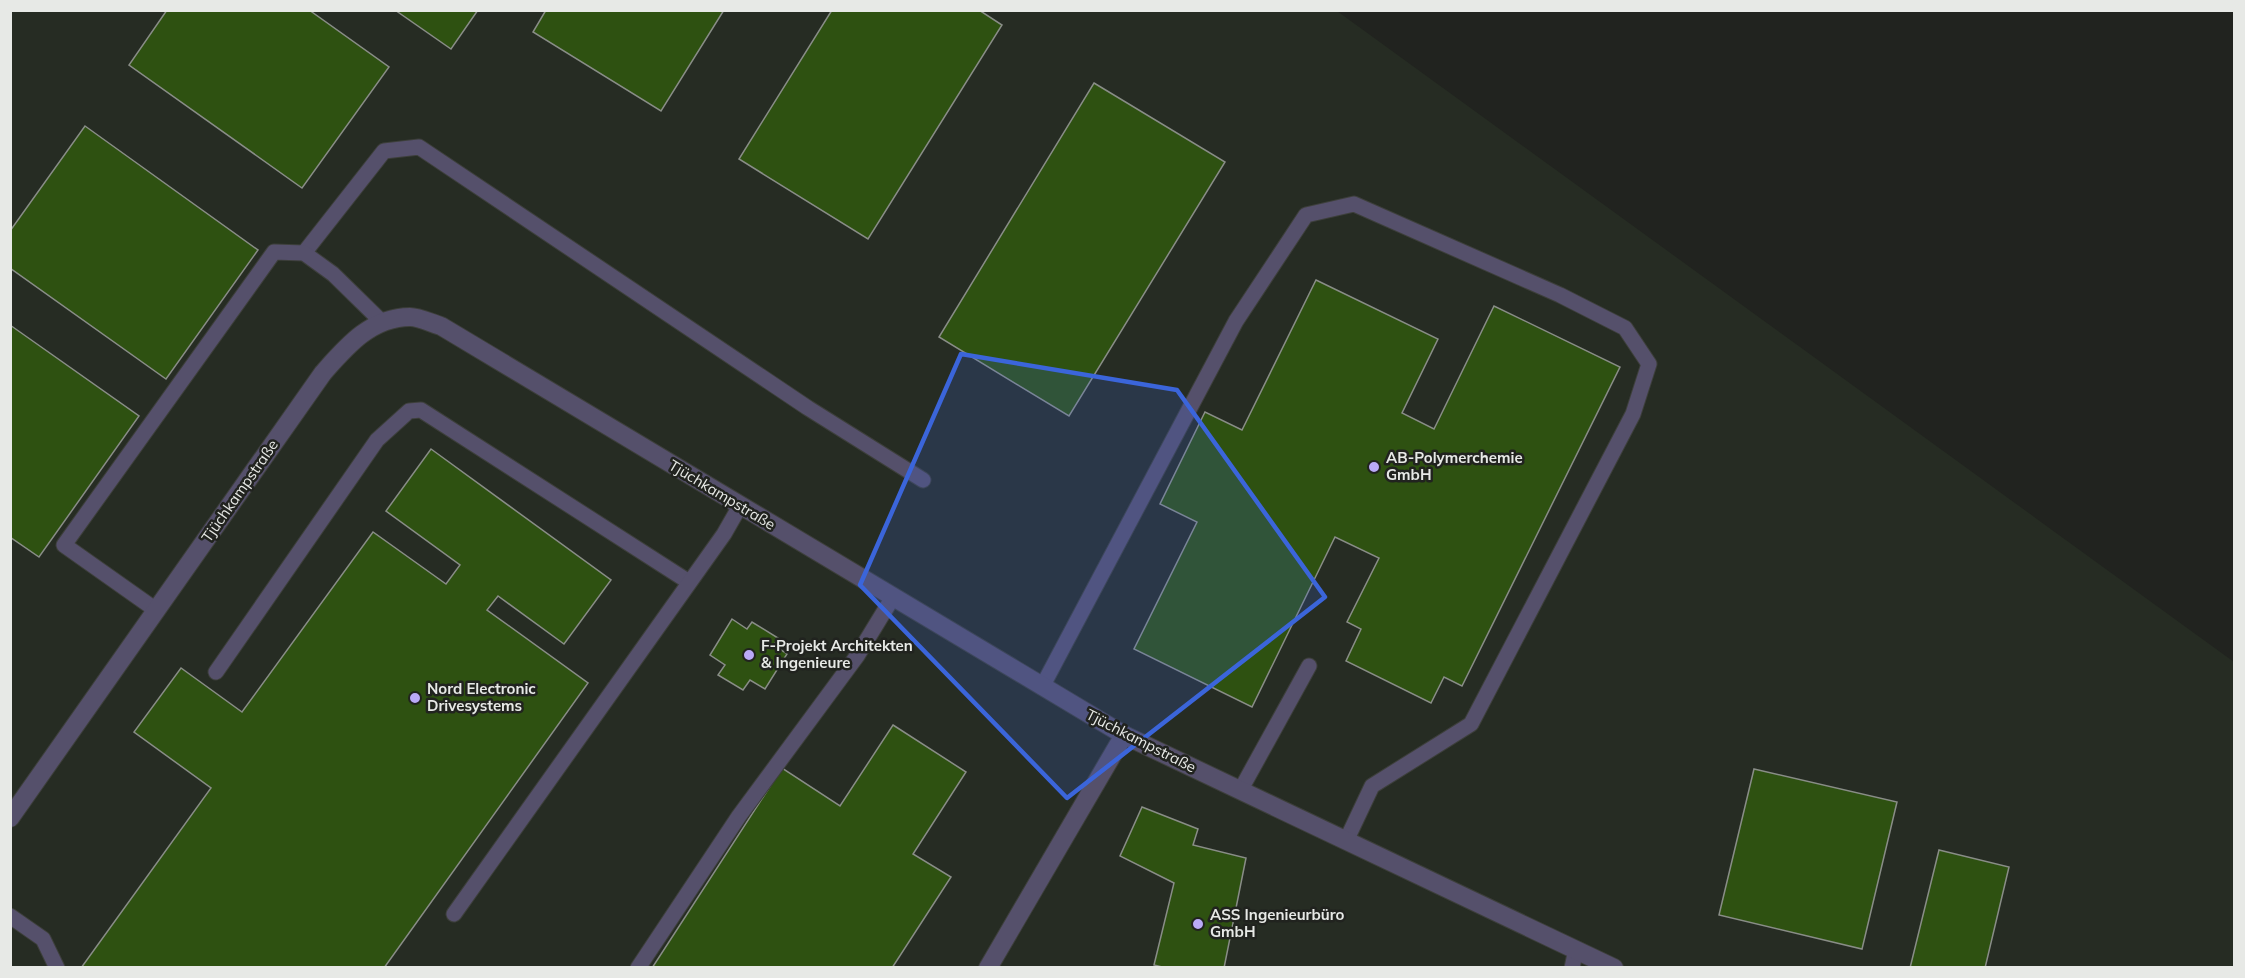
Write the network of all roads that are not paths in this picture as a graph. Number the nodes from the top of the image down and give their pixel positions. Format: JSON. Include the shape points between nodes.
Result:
{"nodes":[{"id":1,"x":304,"y":253,"type":"junction"},
{"id":2,"x":382,"y":321,"type":"junction"},
{"id":3,"x":923,"y":480,"type":"dead end"},
{"id":4,"x":740,"y":506,"type":"junction"},
{"id":5,"x":689,"y":582,"type":"junction"},
{"id":6,"x":892,"y":597,"type":"junction"},
{"id":7,"x":156,"y":610,"type":"junction"},
{"id":8,"x":1309,"y":666,"type":"dead end"},
{"id":9,"x":216,"y":672,"type":"dead end"},
{"id":10,"x":1042,"y":687,"type":"junction"},
{"id":11,"x":1124,"y":735,"type":"junction"},
{"id":12,"x":1240,"y":790,"type":"junction"},
{"id":13,"x":10,"y":818,"type":"edge"},
{"id":14,"x":1346,"y":841,"type":"junction"},
{"id":15,"x":453,"y":914,"type":"dead end"},
{"id":16,"x":10,"y":916,"type":"edge"},
{"id":17,"x":1576,"y":949,"type":"junction"},
{"id":18,"x":57,"y":968,"type":"edge"},
{"id":19,"x":638,"y":968,"type":"edge"},
{"id":20,"x":988,"y":968,"type":"edge"},
{"id":21,"x":1572,"y":968,"type":"edge"},
{"id":22,"x":1614,"y":968,"type":"edge"}],
"edges":[{"from":1,"to":2,"type":"lane","via":[[333,274]]},
{"from":1,"to":3,"type":"lane","via":[[384,151],[419,147],[808,408]]},
{"from":1,"to":7,"type":"lane","via":[[274,252],[64,545]]},
{"from":2,"to":4,"type":"street","name":"Tjüchkampstraße","via":[[411,317],[441,326]]},
{"from":2,"to":7,"type":"street","name":"Tjüchkampstraße","via":[[352,340],[323,373]]},
{"from":4,"to":5,"type":"lane"},
{"from":4,"to":6,"type":"street","name":"Tjüchkampstraße"},
{"from":5,"to":9,"type":"lane","via":[[421,410],[409,411],[377,440]]},
{"from":5,"to":15,"type":"lane"},
{"from":6,"to":10,"type":"street","name":"Tjüchkampstraße"},
{"from":6,"to":19,"type":"lane","via":[[857,656],[739,816]]},
{"from":7,"to":13,"type":"street","name":"Tjüchkampstraße"},
{"from":8,"to":12,"type":"lane"},
{"from":10,"to":11,"type":"street","name":"Tjüchkampstraße"},
{"from":10,"to":14,"type":"lane","via":[[1236,321],[1306,216],[1354,204],[1560,294],[1625,328],[1649,364],[1633,414],[1471,724],[1372,786]]},
{"from":11,"to":12,"type":"street","name":"Tjüchkampstraße"},
{"from":11,"to":20,"type":"street"},
{"from":12,"to":14,"type":"street","name":"Tjüchkampstraße"},
{"from":14,"to":17,"type":"street","name":"Tjüchkampstraße"},
{"from":16,"to":18,"type":"lane","via":[[43,939]]},
{"from":17,"to":21,"type":"lane"},
{"from":17,"to":22,"type":"street","name":"Tjüchkampstraße"}]}
